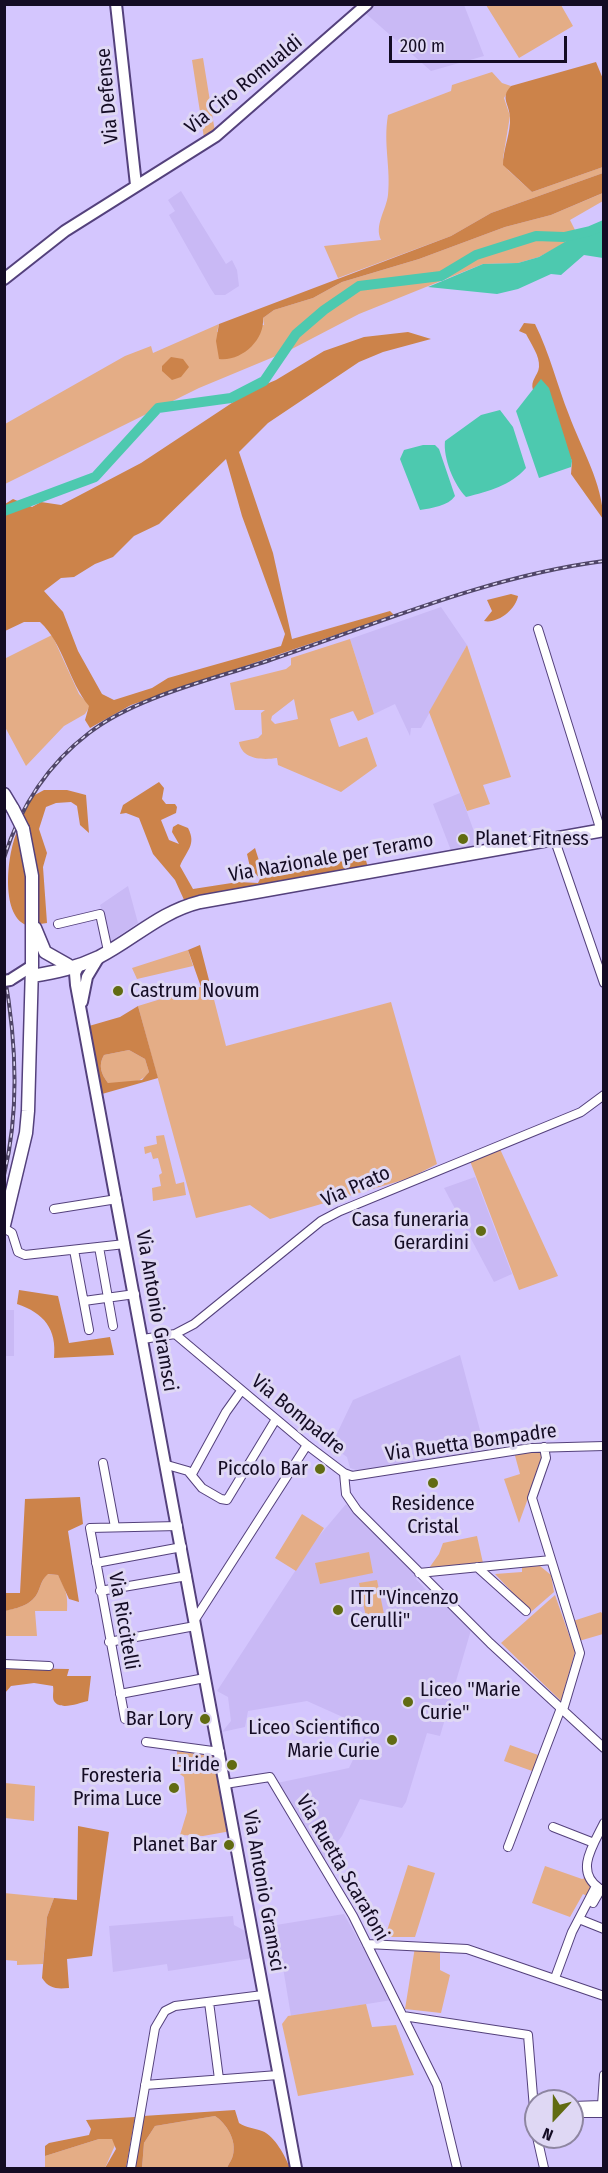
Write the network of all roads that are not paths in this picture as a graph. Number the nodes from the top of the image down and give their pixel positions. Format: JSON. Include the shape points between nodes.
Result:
{"nodes":[{"id":1,"x":116,"y":4,"type":"edge"},
{"id":2,"x":367,"y":4,"type":"edge"},
{"id":3,"x":136,"y":185,"type":"junction"},
{"id":4,"x":4,"y":279,"type":"edge"},
{"id":5,"x":538,"y":629,"type":"dead end"},
{"id":6,"x":4,"y":794,"type":"edge"},
{"id":7,"x":602,"y":830,"type":"edge"},
{"id":8,"x":554,"y":838,"type":"junction"},
{"id":9,"x":32,"y":922,"type":"junction"},
{"id":10,"x":58,"y":924,"type":"dead end"},
{"id":11,"x":104,"y":954,"type":"junction"},
{"id":12,"x":74,"y":965,"type":"junction"},
{"id":13,"x":32,"y":971,"type":"junction"},
{"id":14,"x":57,"y":973,"type":"junction"},
{"id":15,"x":602,"y":973,"type":"edge"},
{"id":16,"x":7,"y":981,"type":"edge"},
{"id":17,"x":603,"y":983,"type":"edge"},
{"id":18,"x":80,"y":985,"type":"junction"},
{"id":19,"x":30,"y":1020,"type":"junction"},
{"id":20,"x":603,"y":1095,"type":"edge"},
{"id":21,"x":117,"y":1199,"type":"junction"},
{"id":22,"x":54,"y":1209,"type":"dead end"},
{"id":23,"x":4,"y":1226,"type":"edge"},
{"id":24,"x":125,"y":1244,"type":"junction"},
{"id":25,"x":99,"y":1247,"type":"junction"},
{"id":26,"x":74,"y":1250,"type":"junction"},
{"id":27,"x":135,"y":1294,"type":"junction"},
{"id":28,"x":108,"y":1297,"type":"junction"},
{"id":29,"x":84,"y":1301,"type":"junction"},
{"id":30,"x":113,"y":1326,"type":"dead end"},
{"id":31,"x":89,"y":1330,"type":"dead end"},
{"id":32,"x":175,"y":1334,"type":"junction"},
{"id":33,"x":143,"y":1339,"type":"junction"},
{"id":34,"x":241,"y":1390,"type":"junction"},
{"id":35,"x":276,"y":1419,"type":"junction"},
{"id":36,"x":307,"y":1445,"type":"junction"},
{"id":37,"x":603,"y":1446,"type":"edge"},
{"id":38,"x":544,"y":1447,"type":"junction"},
{"id":39,"x":103,"y":1462,"type":"dead end"},
{"id":40,"x":167,"y":1465,"type":"junction"},
{"id":41,"x":344,"y":1473,"type":"junction"},
{"id":42,"x":192,"y":1474,"type":"junction"},
{"id":43,"x":178,"y":1526,"type":"junction"},
{"id":44,"x":115,"y":1527,"type":"junction"},
{"id":45,"x":182,"y":1547,"type":"junction"},
{"id":46,"x":551,"y":1560,"type":"junction"},
{"id":47,"x":96,"y":1563,"type":"junction"},
{"id":48,"x":477,"y":1568,"type":"junction"},
{"id":49,"x":419,"y":1573,"type":"junction"},
{"id":50,"x":187,"y":1576,"type":"junction"},
{"id":51,"x":100,"y":1591,"type":"junction"},
{"id":52,"x":526,"y":1611,"type":"dead end"},
{"id":53,"x":195,"y":1623,"type":"junction"},
{"id":54,"x":109,"y":1642,"type":"junction"},
{"id":55,"x":4,"y":1664,"type":"edge"},
{"id":56,"x":49,"y":1666,"type":"dead end"},
{"id":57,"x":205,"y":1678,"type":"junction"},
{"id":58,"x":120,"y":1694,"type":"junction"},
{"id":59,"x":562,"y":1709,"type":"junction"},
{"id":60,"x":124,"y":1719,"type":"dead end"},
{"id":61,"x":146,"y":1742,"type":"dead end"},
{"id":62,"x":603,"y":1748,"type":"edge"},
{"id":63,"x":220,"y":1752,"type":"junction"},
{"id":64,"x":225,"y":1784,"type":"junction"},
{"id":65,"x":603,"y":1823,"type":"edge"},
{"id":66,"x":553,"y":1827,"type":"dead end"},
{"id":67,"x":594,"y":1843,"type":"junction"},
{"id":68,"x":508,"y":1847,"type":"dead end"},
{"id":69,"x":600,"y":1888,"type":"edge"},
{"id":70,"x":581,"y":1920,"type":"junction"},
{"id":71,"x":603,"y":1929,"type":"edge"},
{"id":72,"x":367,"y":1944,"type":"junction"},
{"id":73,"x":558,"y":1979,"type":"junction"},
{"id":74,"x":263,"y":1995,"type":"junction"},
{"id":75,"x":603,"y":1996,"type":"edge"},
{"id":76,"x":209,"y":2002,"type":"junction"},
{"id":77,"x":403,"y":2016,"type":"junction"},
{"id":78,"x":278,"y":2075,"type":"junction"},
{"id":79,"x":603,"y":2075,"type":"edge"},
{"id":80,"x":219,"y":2079,"type":"junction"},
{"id":81,"x":145,"y":2085,"type":"junction"},
{"id":82,"x":533,"y":2089,"type":"edge"},
{"id":83,"x":602,"y":2104,"type":"edge"},
{"id":84,"x":584,"y":2113,"type":"edge"},
{"id":85,"x":540,"y":2149,"type":"edge"},
{"id":86,"x":131,"y":2169,"type":"edge"},
{"id":87,"x":296,"y":2169,"type":"edge"},
{"id":88,"x":457,"y":2169,"type":"edge"},
{"id":89,"x":544,"y":2169,"type":"edge"}],
"edges":[{"from":1,"to":3,"type":"street","name":"Via Defense"},
{"from":2,"to":3,"type":"street","name":"Via Ciro Romualdi","via":[[216,136]]},
{"from":3,"to":4,"type":"street","name":"Via Ciro Romualdi","via":[[65,231]]},
{"from":5,"to":7,"type":"street"},
{"from":6,"to":9,"type":"main road","bridge":true,"via":[[23,829],[32,876]]},
{"from":7,"to":8,"type":"main road","name":"Via Nazionale per Teramo"},
{"from":8,"to":11,"type":"main road","name":"Via Nazionale per Teramo","via":[[200,902],[164,915]]},
{"from":8,"to":15,"type":"street"},
{"from":9,"to":12,"type":"main road","via":[[45,952]]},
{"from":9,"to":13,"type":"main road"},
{"from":10,"to":11,"type":"street","via":[[100,914]]},
{"from":11,"to":12,"type":"main road","name":"Via Nazionale per Teramo"},
{"from":11,"to":18,"type":"street"},
{"from":12,"to":13,"type":"main road","name":"Via Nazionale per Teramo"},
{"from":12,"to":14,"type":"main road","name":"Via Nazionale per Teramo"},
{"from":12,"to":18,"type":"street","name":"Via Antonio Gramsci"},
{"from":13,"to":14,"type":"main road","name":"Via Nazionale per Teramo"},
{"from":13,"to":16,"type":"street"},
{"from":13,"to":19,"type":"main road"},
{"from":14,"to":18,"type":"street"},
{"from":14,"to":19,"type":"main road","via":[[41,987]]},
{"from":15,"to":17,"type":"street"},
{"from":18,"to":21,"type":"street","name":"Via Antonio Gramsci"},
{"from":19,"to":23,"type":"main road","via":[[26,1133]]},
{"from":20,"to":32,"type":"street","name":"Via Prato","via":[[581,1112],[359,1201],[321,1221],[222,1304]]},
{"from":21,"to":22,"type":"street"},
{"from":21,"to":24,"type":"street","name":"Via Antonio Gramsci"},
{"from":23,"to":26,"type":"street","via":[[12,1233],[21,1255]]},
{"from":24,"to":25,"type":"street"},
{"from":24,"to":27,"type":"street","name":"Via Antonio Gramsci"},
{"from":25,"to":26,"type":"street"},
{"from":25,"to":28,"type":"street"},
{"from":26,"to":29,"type":"street"},
{"from":27,"to":28,"type":"street"},
{"from":27,"to":33,"type":"street","name":"Via Antonio Gramsci"},
{"from":28,"to":29,"type":"street"},
{"from":28,"to":30,"type":"street"},
{"from":29,"to":31,"type":"street"},
{"from":32,"to":33,"type":"street","name":"Via Prato"},
{"from":32,"to":34,"type":"street","name":"Via Bompadre"},
{"from":33,"to":40,"type":"street","name":"Via Antonio Gramsci"},
{"from":34,"to":35,"type":"street","name":"Via Bompadre"},
{"from":34,"to":42,"type":"street"},
{"from":35,"to":36,"type":"street","name":"Via Bompadre"},
{"from":35,"to":42,"type":"street","via":[[227,1500],[202,1488]]},
{"from":36,"to":41,"type":"street","name":"Via Bompadre"},
{"from":36,"to":53,"type":"street"},
{"from":37,"to":38,"type":"street","name":"Via Ruetta Bompadre"},
{"from":38,"to":41,"type":"street","name":"Via Ruetta Bompadre","via":[[356,1476]]},
{"from":38,"to":46,"type":"street","via":[[546,1458],[532,1498]]},
{"from":39,"to":44,"type":"street"},
{"from":40,"to":42,"type":"street"},
{"from":40,"to":43,"type":"street","name":"Via Antonio Gramsci"},
{"from":41,"to":49,"type":"street","name":"Via Bompadre","via":[[346,1494],[352,1504]]},
{"from":43,"to":44,"type":"street"},
{"from":43,"to":45,"type":"street","name":"Via Antonio Gramsci"},
{"from":44,"to":47,"type":"street","name":"Via Riccitelli","via":[[90,1528]]},
{"from":45,"to":47,"type":"street"},
{"from":45,"to":50,"type":"street","name":"Via Antonio Gramsci"},
{"from":46,"to":48,"type":"street"},
{"from":46,"to":59,"type":"street","via":[[580,1653]]},
{"from":47,"to":51,"type":"street","name":"Via Riccitelli"},
{"from":48,"to":49,"type":"street"},
{"from":48,"to":52,"type":"street"},
{"from":49,"to":59,"type":"street","name":"Via Bompadre"},
{"from":50,"to":51,"type":"street"},
{"from":50,"to":53,"type":"street","name":"Via Antonio Gramsci"},
{"from":51,"to":54,"type":"street","name":"Via Riccitelli"},
{"from":53,"to":54,"type":"street"},
{"from":53,"to":57,"type":"street","name":"Via Antonio Gramsci"},
{"from":54,"to":58,"type":"street","name":"Via Riccitelli"},
{"from":55,"to":56,"type":"street"},
{"from":57,"to":58,"type":"street"},
{"from":57,"to":63,"type":"street","name":"Via Antonio Gramsci"},
{"from":58,"to":60,"type":"street","name":"Via Riccitelli"},
{"from":59,"to":62,"type":"street","name":"Via Bompadre"},
{"from":59,"to":68,"type":"street"},
{"from":61,"to":63,"type":"street"},
{"from":63,"to":64,"type":"street","name":"Via Antonio Gramsci"},
{"from":64,"to":72,"type":"street","name":"Via Ruetta Scarafoni","via":[[270,1778]]},
{"from":64,"to":74,"type":"street","name":"Via Antonio Gramsci"},
{"from":65,"to":67,"type":"street"},
{"from":66,"to":67,"type":"street"},
{"from":67,"to":69,"type":"street","via":[[585,1864]]},
{"from":69,"to":70,"type":"street"},
{"from":70,"to":71,"type":"street"},
{"from":70,"to":73,"type":"street"},
{"from":72,"to":73,"type":"street","via":[[467,1949]]},
{"from":72,"to":77,"type":"street","name":"Via Ruetta Scarafoni"},
{"from":73,"to":75,"type":"street"},
{"from":74,"to":76,"type":"street"},
{"from":74,"to":78,"type":"street","name":"Via Antonio Gramsci"},
{"from":76,"to":80,"type":"street"},
{"from":76,"to":81,"type":"street","via":[[175,2006],[159,2018]]},
{"from":77,"to":82,"type":"street","via":[[528,2035]]},
{"from":77,"to":88,"type":"street","name":"Via Ruetta Scarafoni","via":[[437,2085]]},
{"from":78,"to":80,"type":"street"},
{"from":78,"to":87,"type":"street","name":"Via Antonio Gramsci"},
{"from":79,"to":83,"type":"street"},
{"from":80,"to":81,"type":"street"},
{"from":81,"to":86,"type":"street"},
{"from":83,"to":84,"type":"street","via":[[600,2114]]},
{"from":85,"to":89,"type":"street"}]}
